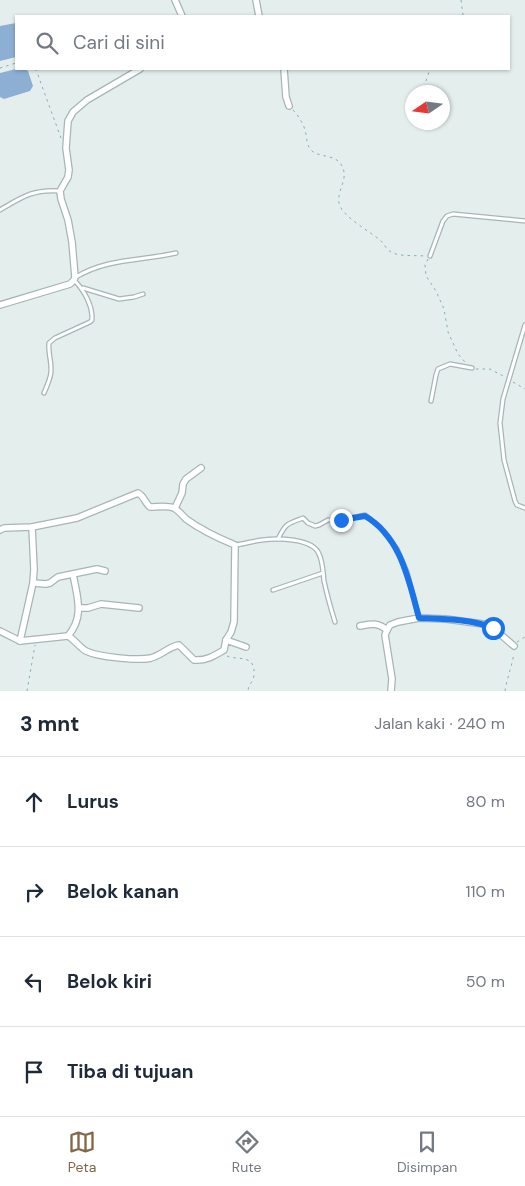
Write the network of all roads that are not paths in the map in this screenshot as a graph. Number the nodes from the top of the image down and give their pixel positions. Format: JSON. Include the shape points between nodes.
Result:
{"nodes":[{"id":1,"x":174,"y":0,"type":"edge"},
{"id":2,"x":256,"y":0,"type":"edge"},
{"id":3,"x":182,"y":15,"type":"edge"},
{"id":4,"x":259,"y":15,"type":"edge"},
{"id":5,"x":138,"y":70,"type":"edge"},
{"id":6,"x":284,"y":70,"type":"edge"},
{"id":7,"x":289,"y":106,"type":"road end"},
{"id":8,"x":60,"y":191,"type":"junction"},
{"id":9,"x":0,"y":210,"type":"edge"},
{"id":10,"x":525,"y":221,"type":"edge"},
{"id":11,"x":176,"y":253,"type":"dead end"},
{"id":12,"x":430,"y":256,"type":"road end"},
{"id":13,"x":75,"y":279,"type":"junction"},
{"id":14,"x":82,"y":288,"type":"junction"},
{"id":15,"x":143,"y":294,"type":"dead end"},
{"id":16,"x":0,"y":305,"type":"edge"},
{"id":17,"x":525,"y":325,"type":"edge"},
{"id":18,"x":472,"y":368,"type":"road end"},
{"id":19,"x":44,"y":393,"type":"dead end"},
{"id":20,"x":431,"y":401,"type":"dead end"},
{"id":21,"x":201,"y":468,"type":"dead end"},
{"id":22,"x":175,"y":508,"type":"junction"},
{"id":23,"x":525,"y":508,"type":"edge"},
{"id":24,"x":32,"y":527,"type":"junction"},
{"id":25,"x":0,"y":530,"type":"edge"},
{"id":26,"x":278,"y":539,"type":"junction"},
{"id":27,"x":235,"y":545,"type":"junction"},
{"id":28,"x":105,"y":571,"type":"dead end"},
{"id":29,"x":323,"y":573,"type":"junction"},
{"id":30,"x":73,"y":574,"type":"junction"},
{"id":31,"x":33,"y":583,"type":"junction"},
{"id":32,"x":273,"y":590,"type":"dead end"},
{"id":33,"x":79,"y":608,"type":"junction"},
{"id":34,"x":139,"y":608,"type":"dead end"},
{"id":35,"x":419,"y":618,"type":"junction"},
{"id":36,"x":336,"y":622,"type":"dead end"},
{"id":37,"x":360,"y":626,"type":"dead end"},
{"id":38,"x":386,"y":630,"type":"junction"},
{"id":39,"x":0,"y":631,"type":"edge"},
{"id":40,"x":68,"y":636,"type":"junction"},
{"id":41,"x":226,"y":640,"type":"junction"},
{"id":42,"x":20,"y":641,"type":"junction"},
{"id":43,"x":514,"y":646,"type":"road end"},
{"id":44,"x":246,"y":647,"type":"dead end"},
{"id":45,"x":391,"y":691,"type":"edge"}],
"edges":[{"from":1,"to":3,"type":"street"},
{"from":2,"to":4,"type":"street"},
{"from":5,"to":8,"type":"street","via":[[73,112],[68,121],[68,178]]},
{"from":6,"to":7,"type":"street"},
{"from":8,"to":9,"type":"lane","via":[[32,192]]},
{"from":8,"to":13,"type":"street","via":[[69,227]]},
{"from":10,"to":12,"type":"lane","via":[[447,216]]},
{"from":11,"to":13,"type":"lane","via":[[115,262],[88,270]]},
{"from":13,"to":14,"type":"lane"},
{"from":13,"to":16,"type":"street","via":[[70,284]]},
{"from":14,"to":15,"type":"lane","via":[[119,299]]},
{"from":14,"to":19,"type":"lane","via":[[92,311],[92,320],[49,343],[52,369]]},
{"from":17,"to":23,"type":"lane","via":[[508,379],[500,422],[504,460],[515,501]]},
{"from":18,"to":20,"type":"lane","via":[[450,364],[438,369]]},
{"from":21,"to":22,"type":"street","via":[[186,479]]},
{"from":22,"to":24,"type":"street","via":[[150,507],[138,493],[78,518]]},
{"from":22,"to":27,"type":"street","via":[[184,518]]},
{"from":24,"to":25,"type":"street"},
{"from":24,"to":31,"type":"street"},
{"from":26,"to":27,"type":"lane"},
{"from":26,"to":29,"type":"lane","via":[[312,546],[320,555]]},
{"from":26,"to":35,"type":"lane","via":[[288,524],[304,518],[315,526],[328,520],[365,516],[380,527],[397,549],[407,572]]},
{"from":27,"to":41,"type":"street","via":[[234,622]]},
{"from":28,"to":30,"type":"street","via":[[97,569]]},
{"from":29,"to":32,"type":"lane"},
{"from":29,"to":36,"type":"lane"},
{"from":30,"to":31,"type":"street","via":[[46,584]]},
{"from":30,"to":33,"type":"street"},
{"from":31,"to":42,"type":"street"},
{"from":33,"to":34,"type":"street","via":[[101,604]]},
{"from":33,"to":40,"type":"street","via":[[74,629]]},
{"from":35,"to":38,"type":"street","via":[[398,622]]},
{"from":35,"to":43,"type":"street","via":[[483,624],[493,628]]},
{"from":37,"to":38,"type":"street","via":[[381,625]]},
{"from":38,"to":45,"type":"street"},
{"from":39,"to":42,"type":"street"},
{"from":40,"to":41,"type":"street","via":[[88,652],[137,660],[154,657],[179,645],[194,660],[210,658],[224,650]]},
{"from":40,"to":42,"type":"street"},
{"from":41,"to":44,"type":"street"}]}
